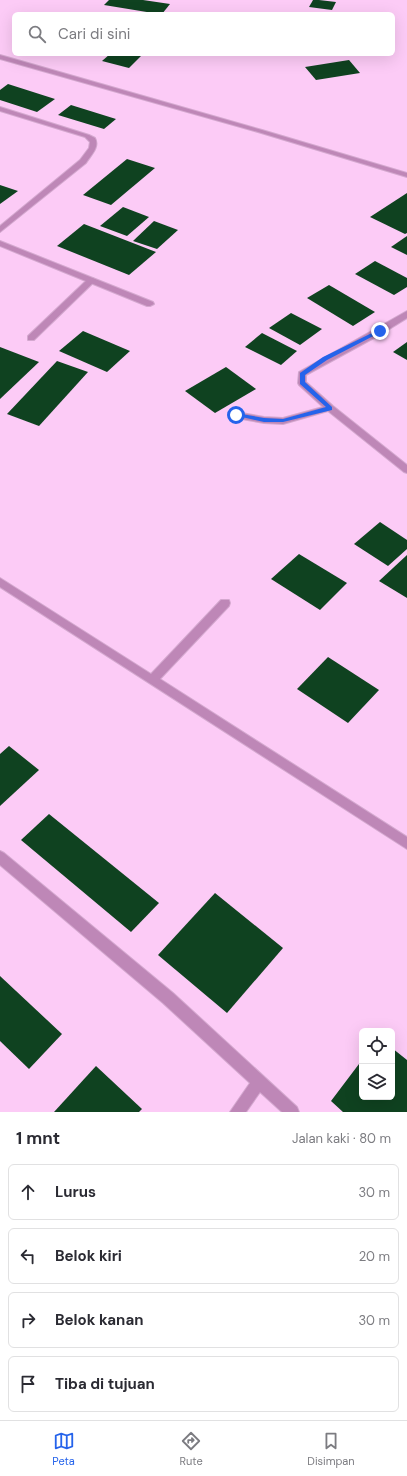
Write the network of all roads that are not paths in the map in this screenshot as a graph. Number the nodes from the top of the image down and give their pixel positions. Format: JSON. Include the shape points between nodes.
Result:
{"nodes":[{"id":1,"x":0,"y":57,"type":"edge"},
{"id":2,"x":0,"y":109,"type":"edge"},
{"id":3,"x":407,"y":175,"type":"edge"},
{"id":4,"x":0,"y":230,"type":"edge"},
{"id":5,"x":0,"y":243,"type":"edge"},
{"id":6,"x":92,"y":280,"type":"junction"},
{"id":7,"x":150,"y":304,"type":"dead end"},
{"id":8,"x":407,"y":314,"type":"edge"},
{"id":9,"x":31,"y":338,"type":"dead end"},
{"id":10,"x":330,"y":408,"type":"junction"},
{"id":11,"x":236,"y":415,"type":"dead end"},
{"id":12,"x":407,"y":470,"type":"edge"},
{"id":13,"x":0,"y":582,"type":"edge"},
{"id":14,"x":225,"y":603,"type":"dead end"},
{"id":15,"x":152,"y":680,"type":"junction"},
{"id":16,"x":407,"y":844,"type":"edge"},
{"id":17,"x":0,"y":857,"type":"edge"},
{"id":18,"x":259,"y":1083,"type":"junction"},
{"id":19,"x":237,"y":1112,"type":"edge"},
{"id":20,"x":292,"y":1112,"type":"edge"}],
"edges":[{"from":1,"to":3,"type":"street"},
{"from":2,"to":4,"type":"street","via":[[87,136],[94,142],[83,160]]},
{"from":5,"to":6,"type":"street"},
{"from":6,"to":7,"type":"street"},
{"from":6,"to":9,"type":"street"},
{"from":8,"to":10,"type":"street","via":[[380,331],[325,358],[302,374],[302,383]]},
{"from":10,"to":11,"type":"street","via":[[283,420],[264,420]]},
{"from":10,"to":12,"type":"street"},
{"from":13,"to":15,"type":"street"},
{"from":14,"to":15,"type":"street"},
{"from":15,"to":16,"type":"street"},
{"from":17,"to":18,"type":"street","via":[[168,998]]},
{"from":18,"to":19,"type":"street"},
{"from":18,"to":20,"type":"street"}]}
